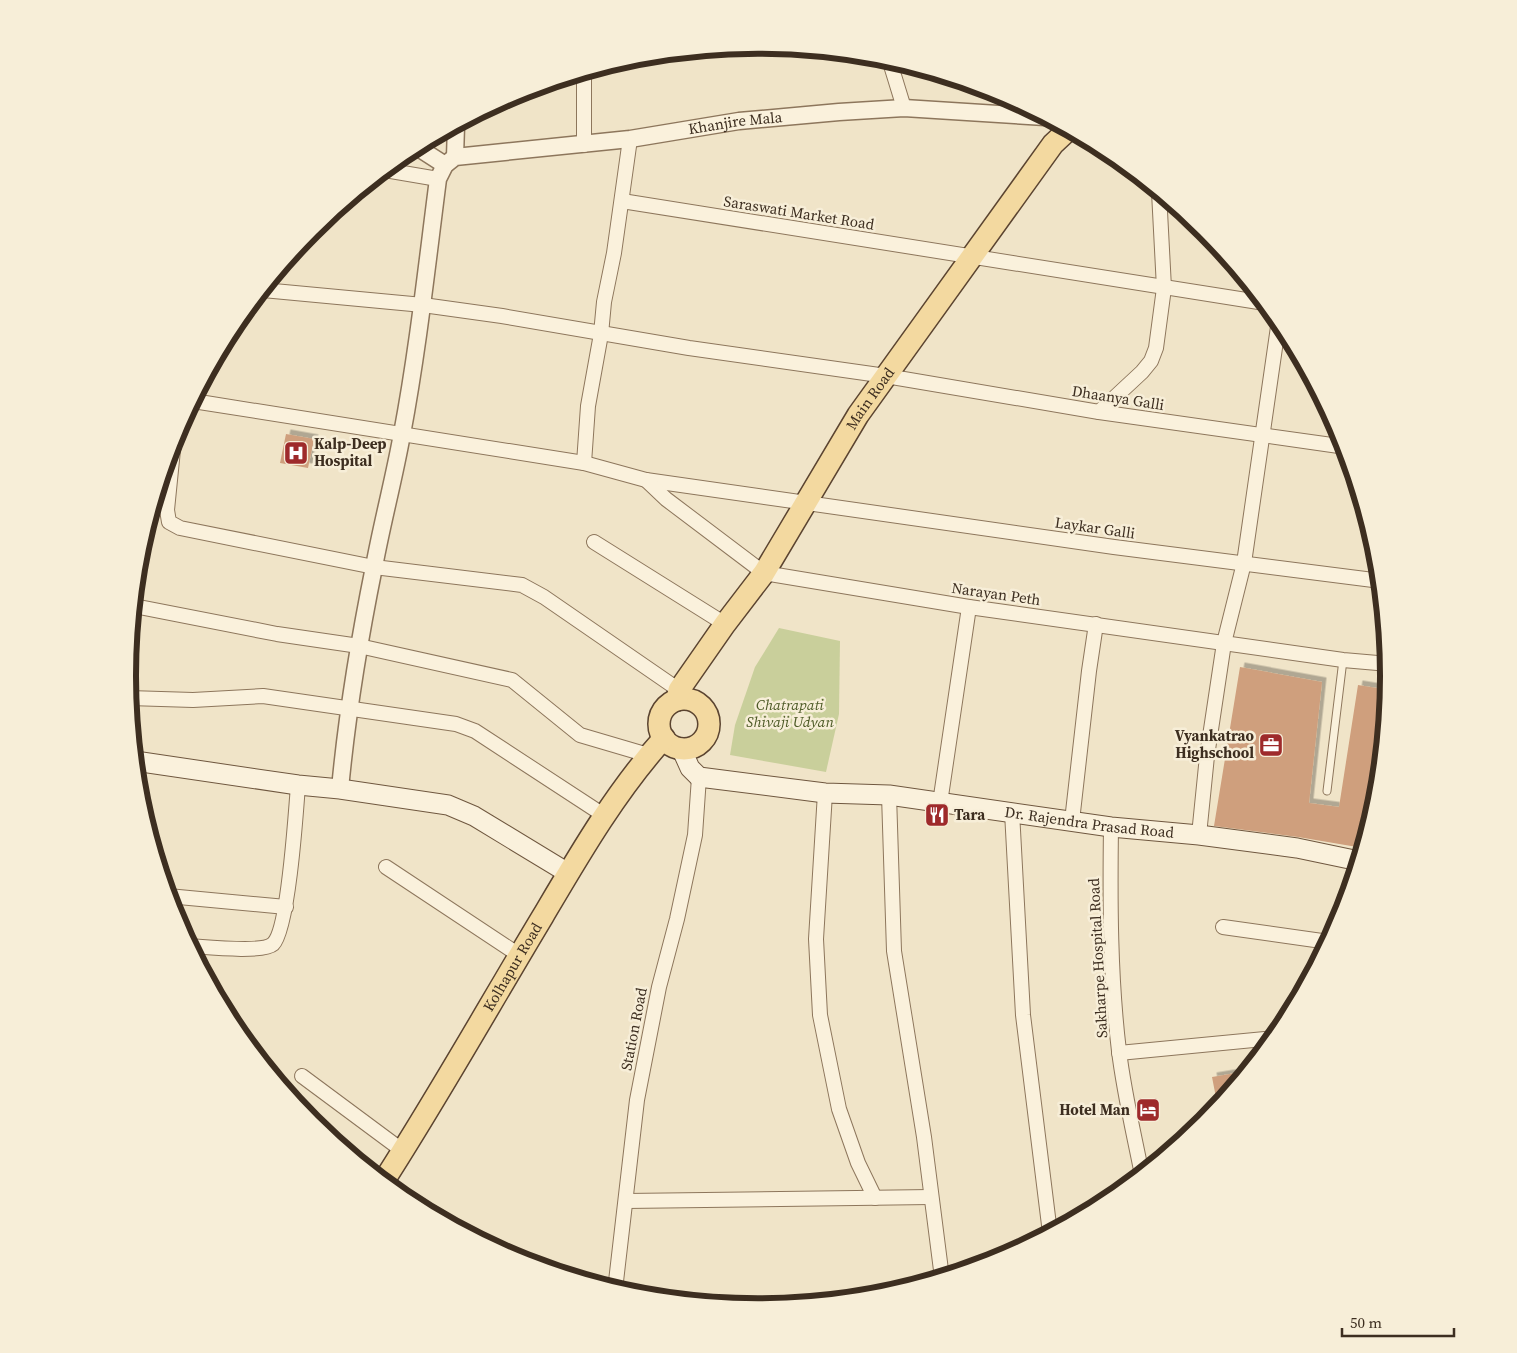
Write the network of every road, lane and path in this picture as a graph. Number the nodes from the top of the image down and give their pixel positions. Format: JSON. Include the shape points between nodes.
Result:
{"nodes":[{"id":1,"x":892,"y":69,"type":"edge"},
{"id":2,"x":584,"y":79,"type":"edge"},
{"id":3,"x":904,"y":108,"type":"junction"},
{"id":4,"x":1030,"y":116,"type":"edge"},
{"id":5,"x":454,"y":133,"type":"edge"},
{"id":6,"x":1064,"y":134,"type":"edge"},
{"id":7,"x":630,"y":139,"type":"junction"},
{"id":8,"x":584,"y":144,"type":"junction"},
{"id":9,"x":424,"y":152,"type":"edge"},
{"id":10,"x":446,"y":167,"type":"junction"},
{"id":11,"x":398,"y":169,"type":"edge"},
{"id":12,"x":1159,"y":200,"type":"edge"},
{"id":13,"x":622,"y":201,"type":"junction"},
{"id":14,"x":972,"y":257,"type":"junction"},
{"id":15,"x":1164,"y":288,"type":"junction"},
{"id":16,"x":269,"y":291,"type":"edge"},
{"id":17,"x":1256,"y":302,"type":"edge"},
{"id":18,"x":423,"y":305,"type":"junction"},
{"id":19,"x":1277,"y":333,"type":"edge"},
{"id":20,"x":600,"y":334,"type":"junction"},
{"id":21,"x":886,"y":376,"type":"junction"},
{"id":22,"x":199,"y":403,"type":"edge"},
{"id":23,"x":1099,"y":412,"type":"junction"},
{"id":24,"x":402,"y":434,"type":"junction"},
{"id":25,"x":1261,"y":435,"type":"junction"},
{"id":26,"x":1337,"y":446,"type":"edge"},
{"id":27,"x":584,"y":463,"type":"junction"},
{"id":28,"x":171,"y":471,"type":"edge"},
{"id":29,"x":646,"y":480,"type":"junction"},
{"id":30,"x":806,"y":502,"type":"junction"},
{"id":31,"x":594,"y":542,"type":"dead end"},
{"id":32,"x":1244,"y":563,"type":"junction"},
{"id":33,"x":374,"y":567,"type":"junction"},
{"id":34,"x":764,"y":573,"type":"junction"},
{"id":35,"x":1373,"y":580,"type":"edge"},
{"id":36,"x":140,"y":607,"type":"edge"},
{"id":37,"x":969,"y":607,"type":"junction"},
{"id":38,"x":725,"y":624,"type":"junction"},
{"id":39,"x":1096,"y":624,"type":"junction"},
{"id":40,"x":1224,"y":643,"type":"junction"},
{"id":41,"x":359,"y":646,"type":"junction"},
{"id":42,"x":1343,"y":660,"type":"junction"},
{"id":43,"x":1381,"y":663,"type":"edge"},
{"id":44,"x":681,"y":690,"type":"junction"},
{"id":45,"x":137,"y":698,"type":"edge"},
{"id":46,"x":350,"y":708,"type":"junction"},
{"id":47,"x":672,"y":743,"type":"junction"},
{"id":48,"x":648,"y":756,"type":"junction"},
{"id":49,"x":142,"y":762,"type":"edge"},
{"id":50,"x":699,"y":777,"type":"junction"},
{"id":51,"x":298,"y":785,"type":"junction"},
{"id":52,"x":340,"y":789,"type":"junction"},
{"id":53,"x":1327,"y":791,"type":"dead end"},
{"id":54,"x":825,"y":793,"type":"junction"},
{"id":55,"x":889,"y":795,"type":"junction"},
{"id":56,"x":940,"y":803,"type":"junction"},
{"id":57,"x":1012,"y":812,"type":"junction"},
{"id":58,"x":605,"y":816,"type":"junction"},
{"id":59,"x":1072,"y":821,"type":"junction"},
{"id":60,"x":1111,"y":827,"type":"junction"},
{"id":61,"x":1199,"y":835,"type":"junction"},
{"id":62,"x":1353,"y":860,"type":"edge"},
{"id":63,"x":386,"y":867,"type":"dead end"},
{"id":64,"x":568,"y":873,"type":"junction"},
{"id":65,"x":176,"y":897,"type":"edge"},
{"id":66,"x":286,"y":907,"type":"junction"},
{"id":67,"x":1223,"y":927,"type":"dead end"},
{"id":68,"x":1322,"y":941,"type":"edge"},
{"id":69,"x":197,"y":946,"type":"edge"},
{"id":70,"x":519,"y":955,"type":"junction"},
{"id":71,"x":1265,"y":1039,"type":"edge"},
{"id":72,"x":1119,"y":1053,"type":"junction"},
{"id":73,"x":302,"y":1076,"type":"dead end"},
{"id":74,"x":402,"y":1152,"type":"junction"},
{"id":75,"x":1141,"y":1169,"type":"edge"},
{"id":76,"x":387,"y":1176,"type":"edge"},
{"id":77,"x":931,"y":1197,"type":"junction"},
{"id":78,"x":875,"y":1198,"type":"junction"},
{"id":79,"x":626,"y":1201,"type":"junction"},
{"id":80,"x":1049,"y":1227,"type":"edge"},
{"id":81,"x":941,"y":1272,"type":"edge"},
{"id":82,"x":616,"y":1282,"type":"edge"}],
"edges":[{"from":1,"to":3,"type":"street"},
{"from":2,"to":8,"type":"street"},
{"from":3,"to":4,"type":"street","name":"Khanjire Mala"},
{"from":3,"to":7,"type":"street","name":"Khanjire Mala","via":[[739,121]]},
{"from":5,"to":10,"type":"street"},
{"from":6,"to":14,"type":"main road","name":"Main Road","via":[[1053,144]]},
{"from":7,"to":8,"type":"street","name":"Khanjire Mala"},
{"from":7,"to":13,"type":"street"},
{"from":8,"to":10,"type":"street","name":"Khanjire Mala"},
{"from":9,"to":10,"type":"street"},
{"from":10,"to":11,"type":"street"},
{"from":10,"to":18,"type":"street"},
{"from":12,"to":15,"type":"street"},
{"from":13,"to":14,"type":"street","name":"Saraswati Market Road"},
{"from":13,"to":20,"type":"street"},
{"from":14,"to":15,"type":"street","name":"Saraswati Market Road"},
{"from":14,"to":21,"type":"main road","name":"Main Road"},
{"from":15,"to":17,"type":"street","name":"Saraswati Market Road"},
{"from":15,"to":23,"type":"street","via":[[1156,348],[1151,361]]},
{"from":16,"to":18,"type":"street","name":"Dhaanya Galli"},
{"from":18,"to":20,"type":"street","name":"Dhaanya Galli"},
{"from":18,"to":24,"type":"street"},
{"from":19,"to":25,"type":"street"},
{"from":20,"to":21,"type":"street","name":"Dhaanya Galli"},
{"from":20,"to":27,"type":"street","via":[[588,406]]},
{"from":21,"to":23,"type":"street","name":"Dhaanya Galli"},
{"from":21,"to":30,"type":"main road","name":"Main Road","via":[[858,415]]},
{"from":22,"to":24,"type":"street","name":"Laykar Galli"},
{"from":23,"to":25,"type":"street","name":"Dhaanya Galli"},
{"from":24,"to":27,"type":"street","name":"Laykar Galli"},
{"from":24,"to":33,"type":"street"},
{"from":25,"to":26,"type":"street","name":"Dhaanya Galli"},
{"from":25,"to":32,"type":"street"},
{"from":27,"to":29,"type":"street","name":"Laykar Galli"},
{"from":28,"to":33,"type":"street","via":[[167,510],[169,522],[180,528]]},
{"from":29,"to":30,"type":"street","name":"Laykar Galli"},
{"from":29,"to":34,"type":"street","via":[[666,499]]},
{"from":30,"to":32,"type":"street","name":"Laykar Galli"},
{"from":30,"to":34,"type":"main road","name":"Main Road"},
{"from":31,"to":38,"type":"street"},
{"from":32,"to":35,"type":"street","name":"Laykar Galli"},
{"from":32,"to":40,"type":"street"},
{"from":33,"to":41,"type":"street"},
{"from":33,"to":44,"type":"street","via":[[522,585]]},
{"from":34,"to":37,"type":"street","name":"Narayan Peth"},
{"from":34,"to":38,"type":"main road","name":"Main Road"},
{"from":36,"to":41,"type":"street"},
{"from":37,"to":39,"type":"street","name":"Narayan Peth"},
{"from":37,"to":56,"type":"street"},
{"from":38,"to":44,"type":"main road","name":"Main Road"},
{"from":39,"to":40,"type":"street","name":"Narayan Peth"},
{"from":39,"to":59,"type":"street"},
{"from":40,"to":42,"type":"street","name":"Narayan Peth"},
{"from":40,"to":61,"type":"street"},
{"from":41,"to":46,"type":"street"},
{"from":41,"to":48,"type":"street","via":[[512,680],[580,735]]},
{"from":42,"to":43,"type":"street","name":"Narayan Peth"},
{"from":42,"to":53,"type":"lane"},
{"from":44,"to":47,"type":"main road","via":[[660,718],[660,732]]},
{"from":44,"to":47,"type":"main road","via":[[698,703],[708,721],[701,741],[689,748]]},
{"from":45,"to":46,"type":"street","via":[[193,700],[263,696]]},
{"from":46,"to":52,"type":"street"},
{"from":46,"to":58,"type":"street","via":[[456,724],[475,731]]},
{"from":47,"to":48,"type":"main road","name":"Kolhapur Road"},
{"from":47,"to":50,"type":"main road"},
{"from":48,"to":58,"type":"main road","name":"Kolhapur Road"},
{"from":49,"to":51,"type":"main road"},
{"from":50,"to":54,"type":"main road","name":"Dr. Rajendra Prasad Road"},
{"from":50,"to":79,"type":"street","name":"Station Road","via":[[695,835],[659,987],[637,1100]]},
{"from":51,"to":52,"type":"main road"},
{"from":51,"to":66,"type":"street"},
{"from":52,"to":64,"type":"main road","via":[[448,804],[474,816]]},
{"from":54,"to":55,"type":"main road","name":"Dr. Rajendra Prasad Road"},
{"from":54,"to":78,"type":"street","via":[[816,939],[820,1016],[839,1109],[858,1163]]},
{"from":55,"to":56,"type":"main road","name":"Dr. Rajendra Prasad Road"},
{"from":55,"to":77,"type":"street","via":[[894,951]]},
{"from":56,"to":57,"type":"main road","name":"Dr. Rajendra Prasad Road"},
{"from":57,"to":59,"type":"main road","name":"Dr. Rajendra Prasad Road"},
{"from":57,"to":80,"type":"street","via":[[1023,1015]]},
{"from":58,"to":64,"type":"main road","name":"Kolhapur Road"},
{"from":59,"to":60,"type":"main road","name":"Dr. Rajendra Prasad Road"},
{"from":60,"to":61,"type":"main road","name":"Dr. Rajendra Prasad Road"},
{"from":60,"to":72,"type":"street","name":"Sakharpe Hospital Road","via":[[1113,990]]},
{"from":61,"to":62,"type":"main road","name":"Dr. Rajendra Prasad Road","via":[[1297,848]]},
{"from":63,"to":70,"type":"street"},
{"from":64,"to":70,"type":"main road","name":"Kolhapur Road"},
{"from":65,"to":66,"type":"street"},
{"from":66,"to":69,"type":"street","via":[[281,929],[273,944],[261,949]]},
{"from":67,"to":68,"type":"street"},
{"from":70,"to":74,"type":"main road","name":"Kolhapur Road"},
{"from":71,"to":72,"type":"street"},
{"from":72,"to":75,"type":"street","name":"Sakharpe Hospital Road"},
{"from":73,"to":74,"type":"street"},
{"from":74,"to":76,"type":"main road","name":"Kolhapur Road"},
{"from":77,"to":78,"type":"street"},
{"from":77,"to":81,"type":"street"},
{"from":78,"to":79,"type":"street"},
{"from":79,"to":82,"type":"street","name":"Station Road"}]}
